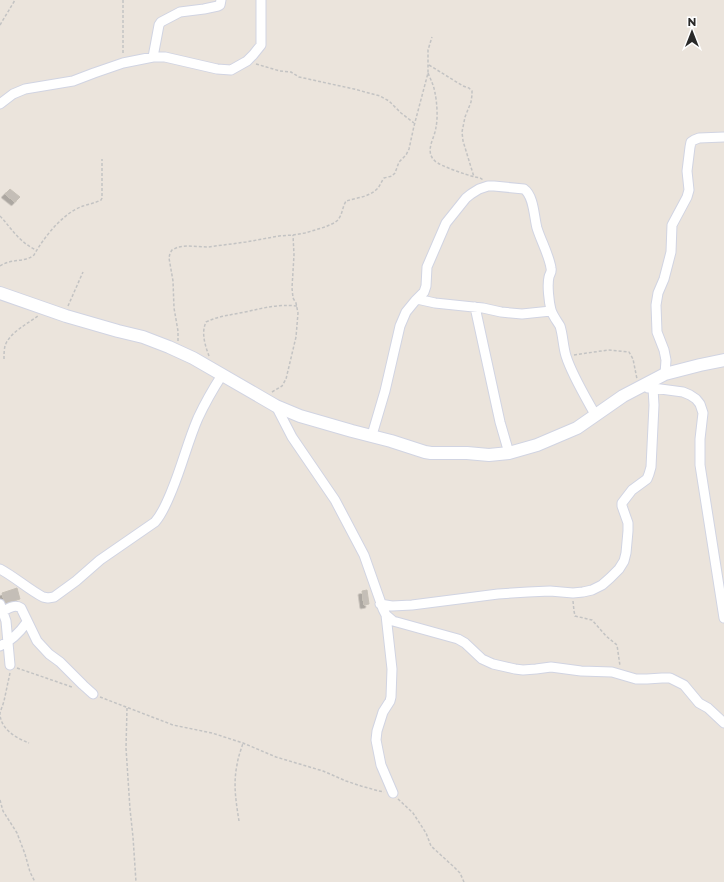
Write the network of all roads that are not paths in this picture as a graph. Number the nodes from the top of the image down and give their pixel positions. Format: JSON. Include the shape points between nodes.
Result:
{"nodes":[{"id":1,"x":222,"y":0,"type":"edge"},
{"id":2,"x":260,"y":0,"type":"edge"},
{"id":3,"x":153,"y":57,"type":"junction"},
{"id":4,"x":0,"y":104,"type":"edge"},
{"id":5,"x":724,"y":137,"type":"edge"},
{"id":6,"x":0,"y":293,"type":"edge"},
{"id":7,"x":417,"y":299,"type":"junction"},
{"id":8,"x":475,"y":307,"type":"junction"},
{"id":9,"x":551,"y":311,"type":"junction"},
{"id":10,"x":724,"y":360,"type":"edge"},
{"id":11,"x":665,"y":374,"type":"junction"},
{"id":12,"x":222,"y":375,"type":"junction"},
{"id":13,"x":639,"y":388,"type":"junction"},
{"id":14,"x":653,"y":388,"type":"junction"},
{"id":15,"x":276,"y":406,"type":"junction"},
{"id":16,"x":596,"y":416,"type":"junction"},
{"id":17,"x":372,"y":435,"type":"junction"},
{"id":18,"x":509,"y":453,"type":"junction"},
{"id":19,"x":0,"y":569,"type":"edge"},
{"id":20,"x":380,"y":604,"type":"junction"},
{"id":21,"x":1,"y":607,"type":"edge"},
{"id":22,"x":386,"y":615,"type":"junction"},
{"id":23,"x":724,"y":618,"type":"edge"},
{"id":24,"x":27,"y":622,"type":"junction"},
{"id":25,"x":4,"y":644,"type":"edge"},
{"id":26,"x":10,"y":665,"type":"road end"},
{"id":27,"x":93,"y":694,"type":"road end"},
{"id":28,"x":724,"y":723,"type":"edge"},
{"id":29,"x":392,"y":792,"type":"road end"}],
"edges":[{"from":1,"to":3,"type":"street","via":[[218,6],[180,12],[161,22]]},
{"from":2,"to":3,"type":"street","via":[[261,45],[237,67],[225,70],[165,57]]},
{"from":3,"to":4,"type":"street","via":[[123,63],[73,81],[25,89]]},
{"from":5,"to":11,"type":"street","via":[[699,138],[691,142],[687,171],[689,190],[672,226],[672,252],[656,305],[657,332],[666,356]]},
{"from":6,"to":12,"type":"street","via":[[118,332],[143,337],[177,350]]},
{"from":7,"to":8,"type":"street"},
{"from":7,"to":9,"type":"street","via":[[424,292],[427,267],[446,223],[471,194],[479,189],[494,186],[524,189],[528,193],[552,269],[549,284]]},
{"from":7,"to":17,"type":"street","via":[[406,312],[400,326],[386,391]]},
{"from":8,"to":9,"type":"street","via":[[522,314]]},
{"from":8,"to":18,"type":"street"},
{"from":9,"to":16,"type":"street","via":[[560,327],[566,356]]},
{"from":10,"to":11,"type":"street"},
{"from":11,"to":13,"type":"street"},
{"from":12,"to":15,"type":"street"},
{"from":12,"to":19,"type":"street","via":[[198,418],[168,500],[161,516],[155,522],[100,560],[54,597],[48,598],[37,594]]},
{"from":13,"to":14,"type":"street"},
{"from":13,"to":16,"type":"street"},
{"from":14,"to":20,"type":"street","via":[[650,474],[622,503],[628,523],[626,554],[619,569],[602,585],[584,592],[528,592],[412,605]]},
{"from":14,"to":23,"type":"street","via":[[683,392],[696,399],[702,408],[700,465]]},
{"from":15,"to":17,"type":"street","via":[[300,416]]},
{"from":15,"to":20,"type":"street","via":[[292,437],[335,500],[364,555]]},
{"from":16,"to":18,"type":"street","via":[[577,428],[537,445]]},
{"from":17,"to":18,"type":"street","via":[[431,453]]},
{"from":20,"to":22,"type":"street"},
{"from":21,"to":24,"type":"street","via":[[18,606]]},
{"from":21,"to":25,"type":"street","via":[[6,621]]},
{"from":22,"to":28,"type":"street","via":[[393,621],[458,639],[482,659],[493,664],[523,670],[551,667],[612,672],[636,679],[667,678],[682,683],[699,703]]},
{"from":22,"to":29,"type":"street","via":[[392,669],[391,696],[383,712],[376,740],[381,765]]},
{"from":24,"to":25,"type":"street","via":[[20,632]]},
{"from":24,"to":27,"type":"street","via":[[43,648]]},
{"from":25,"to":26,"type":"street"}]}
